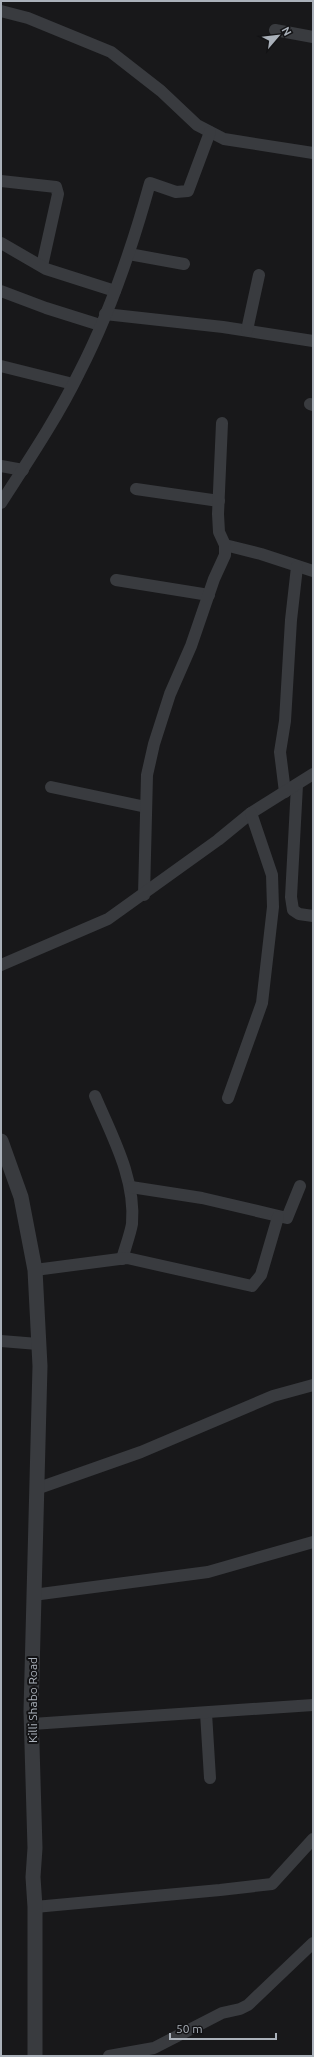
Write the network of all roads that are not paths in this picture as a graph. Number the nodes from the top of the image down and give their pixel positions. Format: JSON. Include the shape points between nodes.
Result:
{"nodes":[{"id":1,"x":1,"y":11,"type":"edge"},
{"id":2,"x":275,"y":30,"type":"dead end"},
{"id":3,"x":313,"y":36,"type":"edge"},
{"id":4,"x":210,"y":132,"type":"junction"},
{"id":5,"x":313,"y":153,"type":"edge"},
{"id":6,"x":1,"y":181,"type":"edge"},
{"id":7,"x":1,"y":243,"type":"edge"},
{"id":8,"x":129,"y":254,"type":"junction"},
{"id":9,"x":184,"y":264,"type":"dead end"},
{"id":10,"x":42,"y":266,"type":"junction"},
{"id":11,"x":259,"y":275,"type":"dead end"},
{"id":12,"x":1,"y":291,"type":"edge"},
{"id":13,"x":114,"y":291,"type":"junction"},
{"id":14,"x":105,"y":314,"type":"junction"},
{"id":15,"x":100,"y":325,"type":"junction"},
{"id":16,"x":247,"y":330,"type":"junction"},
{"id":17,"x":313,"y":341,"type":"edge"},
{"id":18,"x":1,"y":366,"type":"edge"},
{"id":19,"x":73,"y":384,"type":"junction"},
{"id":20,"x":222,"y":423,"type":"dead end"},
{"id":21,"x":1,"y":466,"type":"edge"},
{"id":22,"x":23,"y":470,"type":"junction"},
{"id":23,"x":136,"y":489,"type":"dead end"},
{"id":24,"x":219,"y":501,"type":"junction"},
{"id":25,"x":1,"y":503,"type":"edge"},
{"id":26,"x":225,"y":545,"type":"junction"},
{"id":27,"x":297,"y":567,"type":"junction"},
{"id":28,"x":313,"y":571,"type":"edge"},
{"id":29,"x":116,"y":580,"type":"dead end"},
{"id":30,"x":209,"y":595,"type":"junction"},
{"id":31,"x":313,"y":774,"type":"edge"},
{"id":32,"x":296,"y":785,"type":"junction"},
{"id":33,"x":51,"y":787,"type":"dead end"},
{"id":34,"x":285,"y":792,"type":"junction"},
{"id":35,"x":146,"y":807,"type":"junction"},
{"id":36,"x":251,"y":813,"type":"junction"},
{"id":37,"x":144,"y":895,"type":"junction"},
{"id":38,"x":313,"y":916,"type":"edge"},
{"id":39,"x":1,"y":965,"type":"edge"},
{"id":40,"x":95,"y":1096,"type":"dead end"},
{"id":41,"x":228,"y":1098,"type":"dead end"},
{"id":42,"x":1,"y":1141,"type":"edge"},
{"id":43,"x":300,"y":1186,"type":"dead end"},
{"id":44,"x":131,"y":1187,"type":"junction"},
{"id":45,"x":278,"y":1217,"type":"junction"},
{"id":46,"x":122,"y":1259,"type":"junction"},
{"id":47,"x":35,"y":1270,"type":"junction"},
{"id":48,"x":1,"y":1341,"type":"edge"},
{"id":49,"x":38,"y":1344,"type":"junction"},
{"id":50,"x":313,"y":1385,"type":"edge"},
{"id":51,"x":36,"y":1489,"type":"junction"},
{"id":52,"x":313,"y":1542,"type":"edge"},
{"id":53,"x":33,"y":1595,"type":"junction"},
{"id":54,"x":313,"y":1705,"type":"edge"},
{"id":55,"x":206,"y":1713,"type":"junction"},
{"id":56,"x":32,"y":1724,"type":"junction"},
{"id":57,"x":210,"y":1778,"type":"dead end"},
{"id":58,"x":313,"y":1839,"type":"edge"},
{"id":59,"x":35,"y":1907,"type":"junction"},
{"id":60,"x":313,"y":1942,"type":"edge"},
{"id":61,"x":35,"y":2056,"type":"edge"},
{"id":62,"x":109,"y":2056,"type":"edge"}],
"edges":[{"from":1,"to":4,"type":"street","via":[[28,18],[112,52],[198,125]]},
{"from":2,"to":3,"type":"street"},
{"from":4,"to":5,"type":"street","via":[[224,139]]},
{"from":4,"to":8,"type":"street","via":[[188,191],[176,192],[150,183]]},
{"from":6,"to":10,"type":"street","via":[[56,187],[58,194]]},
{"from":7,"to":10,"type":"street"},
{"from":8,"to":9,"type":"street"},
{"from":8,"to":13,"type":"street"},
{"from":10,"to":13,"type":"street"},
{"from":11,"to":16,"type":"street"},
{"from":12,"to":15,"type":"street"},
{"from":13,"to":14,"type":"street"},
{"from":14,"to":15,"type":"street"},
{"from":14,"to":16,"type":"street"},
{"from":15,"to":19,"type":"street"},
{"from":16,"to":17,"type":"street"},
{"from":18,"to":19,"type":"street"},
{"from":19,"to":22,"type":"street"},
{"from":20,"to":24,"type":"street"},
{"from":21,"to":22,"type":"street"},
{"from":22,"to":25,"type":"street"},
{"from":23,"to":24,"type":"street"},
{"from":24,"to":26,"type":"street","via":[[219,532]]},
{"from":26,"to":27,"type":"street"},
{"from":26,"to":30,"type":"street","via":[[225,555]]},
{"from":27,"to":28,"type":"street"},
{"from":27,"to":34,"type":"street","via":[[290,620],[285,721],[280,752]]},
{"from":29,"to":30,"type":"street"},
{"from":30,"to":35,"type":"street","via":[[170,694],[154,744],[147,776]]},
{"from":31,"to":32,"type":"street"},
{"from":32,"to":34,"type":"street"},
{"from":32,"to":38,"type":"street","via":[[291,897],[293,910],[299,914]]},
{"from":33,"to":35,"type":"street"},
{"from":34,"to":36,"type":"street"},
{"from":35,"to":37,"type":"street"},
{"from":36,"to":37,"type":"street"},
{"from":36,"to":41,"type":"street","via":[[272,875],[273,907],[262,1003]]},
{"from":37,"to":39,"type":"street","via":[[108,920]]},
{"from":40,"to":44,"type":"street"},
{"from":42,"to":47,"type":"street","name":"Killi Shabo Road","via":[[21,1197]]},
{"from":43,"to":45,"type":"street","via":[[287,1218]]},
{"from":44,"to":45,"type":"street","via":[[202,1198]]},
{"from":44,"to":46,"type":"street","via":[[132,1224]]},
{"from":45,"to":46,"type":"street","via":[[261,1275],[252,1286]]},
{"from":46,"to":47,"type":"street"},
{"from":47,"to":49,"type":"street","name":"Killi Shabo Road"},
{"from":48,"to":49,"type":"street"},
{"from":49,"to":51,"type":"street","name":"Killi Shabo Road","via":[[40,1366]]},
{"from":50,"to":51,"type":"street","via":[[273,1396],[141,1452]]},
{"from":51,"to":53,"type":"street","name":"Killi Shabo Road"},
{"from":52,"to":53,"type":"street","via":[[208,1572]]},
{"from":53,"to":56,"type":"street","name":"Killi Shabo Road"},
{"from":54,"to":55,"type":"street"},
{"from":55,"to":56,"type":"street"},
{"from":55,"to":57,"type":"street"},
{"from":56,"to":59,"type":"street","name":"Killi Shabo Road"},
{"from":58,"to":59,"type":"street","via":[[272,1884]]},
{"from":59,"to":61,"type":"street","name":"Killi Shabo Road"},
{"from":60,"to":62,"type":"street","via":[[248,2005],[222,2013],[154,2048]]}]}
